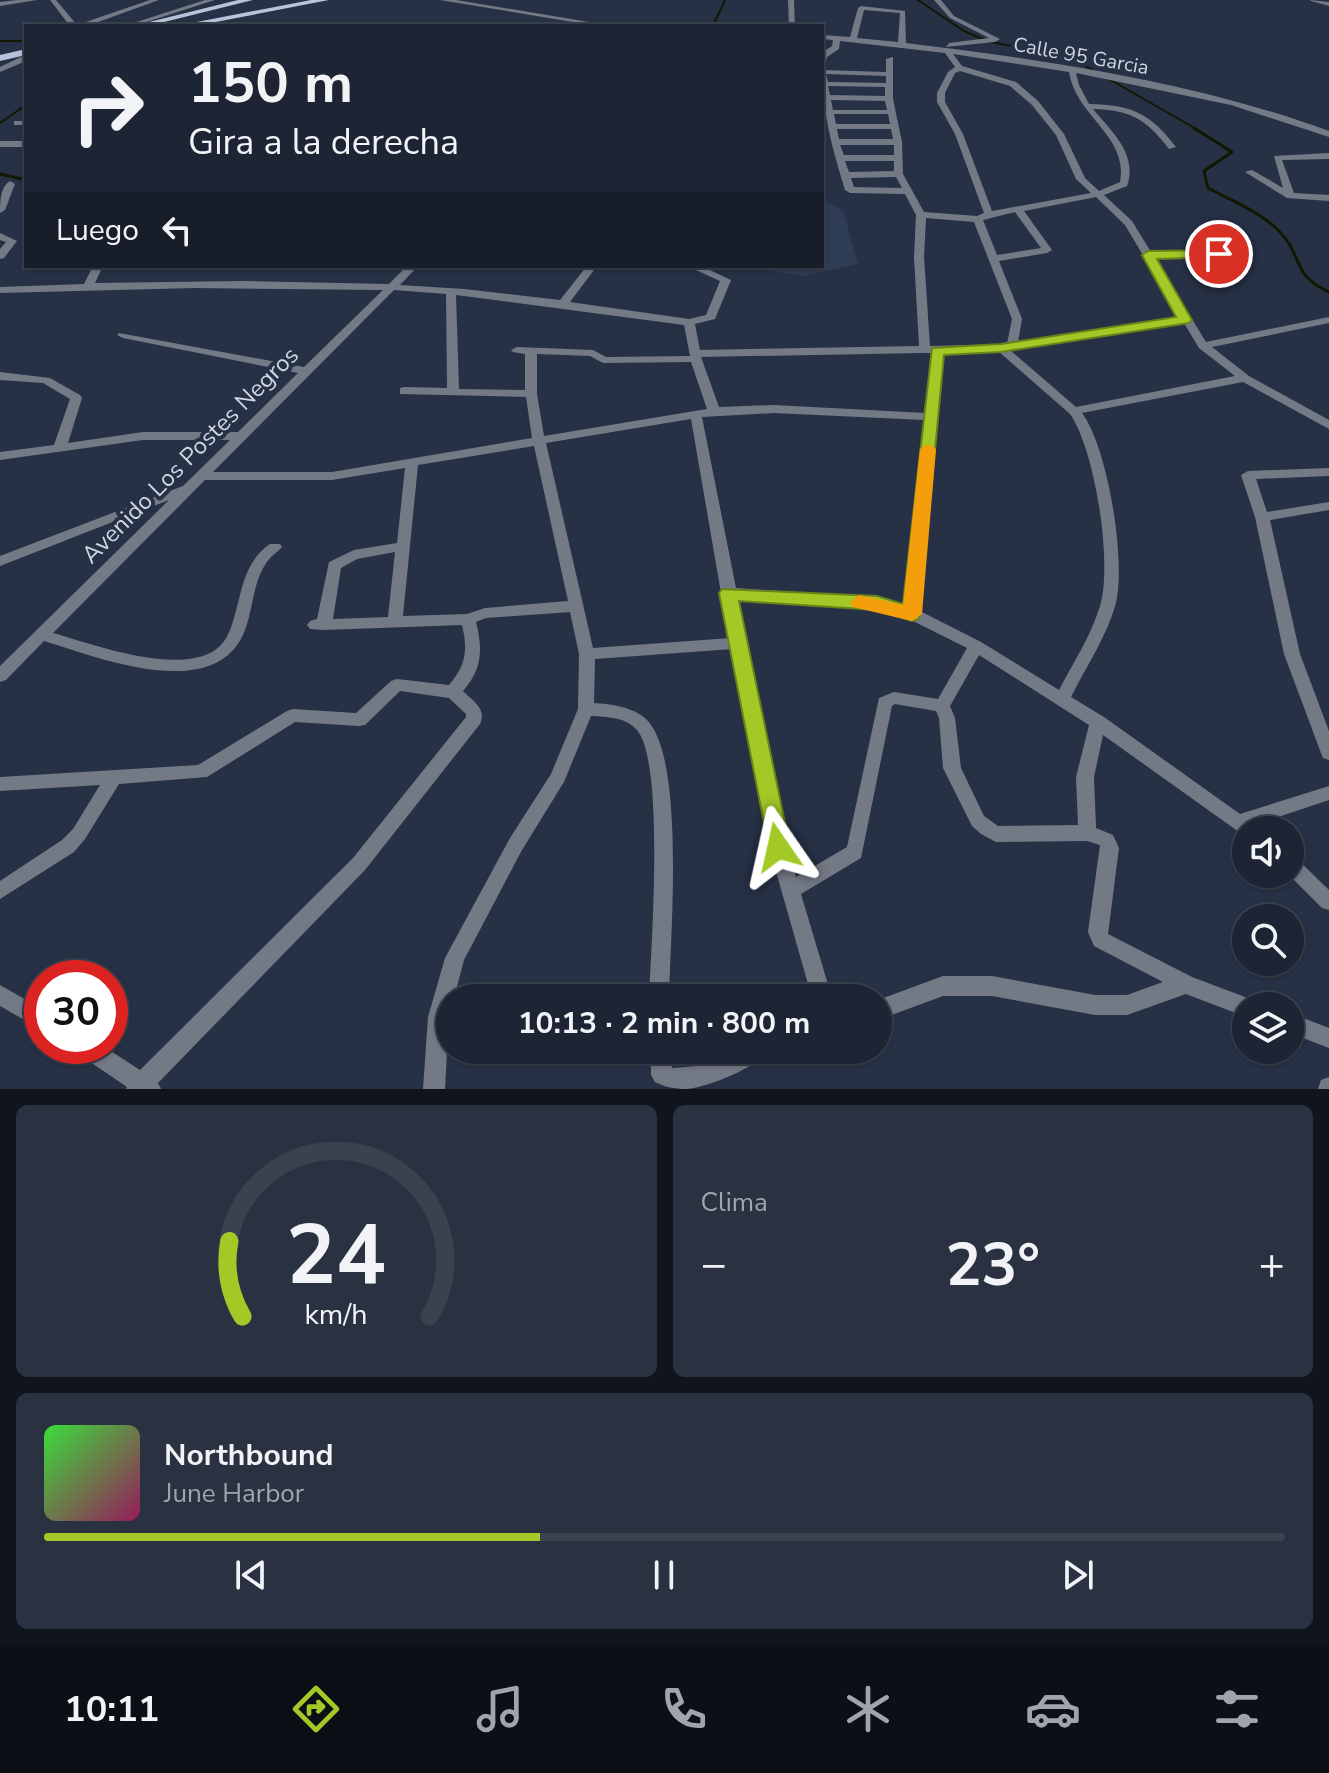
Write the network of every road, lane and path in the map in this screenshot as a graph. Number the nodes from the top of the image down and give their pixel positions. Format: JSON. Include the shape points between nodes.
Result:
{"nodes":[{"id":1,"x":33,"y":0,"type":"edge"},
{"id":2,"x":53,"y":0,"type":"edge"},
{"id":3,"x":156,"y":0,"type":"edge"},
{"id":4,"x":212,"y":0,"type":"edge"},
{"id":5,"x":249,"y":0,"type":"edge"},
{"id":6,"x":268,"y":0,"type":"edge"},
{"id":7,"x":325,"y":0,"type":"edge"},
{"id":8,"x":443,"y":0,"type":"edge"},
{"id":9,"x":484,"y":0,"type":"edge"},
{"id":10,"x":515,"y":0,"type":"edge"},
{"id":11,"x":791,"y":0,"type":"edge"},
{"id":12,"x":937,"y":0,"type":"edge"},
{"id":13,"x":1313,"y":0,"type":"edge"},
{"id":14,"x":0,"y":4,"type":"edge"},
{"id":15,"x":1329,"y":4,"type":"edge"},
{"id":16,"x":503,"y":8,"type":"junction"},
{"id":17,"x":166,"y":14,"type":"junction"},
{"id":18,"x":75,"y":24,"type":"edge"},
{"id":19,"x":83,"y":24,"type":"edge"},
{"id":20,"x":134,"y":24,"type":"edge"},
{"id":21,"x":146,"y":24,"type":"edge"},
{"id":22,"x":167,"y":24,"type":"edge"},
{"id":23,"x":191,"y":24,"type":"edge"},
{"id":24,"x":574,"y":24,"type":"edge"},
{"id":25,"x":792,"y":24,"type":"edge"},
{"id":26,"x":824,"y":37,"type":"edge"},
{"id":27,"x":837,"y":38,"type":"junction"},
{"id":28,"x":853,"y":39,"type":"junction"},
{"id":29,"x":902,"y":44,"type":"junction"},
{"id":30,"x":945,"y":50,"type":"junction"},
{"id":31,"x":24,"y":55,"type":"edge"},
{"id":32,"x":824,"y":55,"type":"edge"},
{"id":33,"x":24,"y":56,"type":"edge"},
{"id":34,"x":890,"y":59,"type":"dead end"},
{"id":35,"x":0,"y":61,"type":"edge"},
{"id":36,"x":959,"y":68,"type":"junction"},
{"id":37,"x":0,"y":70,"type":"edge"},
{"id":38,"x":1072,"y":70,"type":"junction"},
{"id":39,"x":888,"y":74,"type":"junction"},
{"id":40,"x":824,"y":76,"type":"edge"},
{"id":41,"x":824,"y":76,"type":"edge"},
{"id":42,"x":824,"y":83,"type":"edge"},
{"id":43,"x":889,"y":85,"type":"junction"},
{"id":44,"x":826,"y":97,"type":"junction"},
{"id":45,"x":889,"y":99,"type":"junction"},
{"id":46,"x":1086,"y":106,"type":"junction"},
{"id":47,"x":830,"y":112,"type":"junction"},
{"id":48,"x":890,"y":112,"type":"junction"},
{"id":49,"x":832,"y":126,"type":"junction"},
{"id":50,"x":895,"y":127,"type":"junction"},
{"id":51,"x":1329,"y":134,"type":"edge"},
{"id":52,"x":835,"y":142,"type":"junction"},
{"id":53,"x":898,"y":142,"type":"junction"},
{"id":54,"x":0,"y":144,"type":"edge"},
{"id":55,"x":24,"y":144,"type":"edge"},
{"id":56,"x":1172,"y":147,"type":"dead end"},
{"id":57,"x":1329,"y":156,"type":"edge"},
{"id":58,"x":839,"y":158,"type":"junction"},
{"id":59,"x":898,"y":158,"type":"junction"},
{"id":60,"x":1249,"y":172,"type":"dead end"},
{"id":61,"x":899,"y":174,"type":"junction"},
{"id":62,"x":845,"y":175,"type":"junction"},
{"id":63,"x":9,"y":184,"type":"edge"},
{"id":64,"x":905,"y":191,"type":"junction"},
{"id":65,"x":1099,"y":194,"type":"junction"},
{"id":66,"x":1290,"y":196,"type":"junction"},
{"id":67,"x":1324,"y":198,"type":"edge"},
{"id":68,"x":1017,"y":208,"type":"junction"},
{"id":69,"x":1329,"y":208,"type":"edge"},
{"id":70,"x":0,"y":210,"type":"edge"},
{"id":71,"x":921,"y":215,"type":"junction"},
{"id":72,"x":984,"y":216,"type":"junction"},
{"id":73,"x":1221,"y":226,"type":"dead end"},
{"id":74,"x":0,"y":236,"type":"edge"},
{"id":75,"x":1148,"y":255,"type":"junction"},
{"id":76,"x":0,"y":256,"type":"edge"},
{"id":77,"x":996,"y":258,"type":"junction"},
{"id":78,"x":97,"y":268,"type":"edge"},
{"id":79,"x":411,"y":268,"type":"edge"},
{"id":80,"x":590,"y":268,"type":"edge"},
{"id":81,"x":697,"y":268,"type":"edge"},
{"id":82,"x":88,"y":287,"type":"junction"},
{"id":83,"x":390,"y":287,"type":"junction"},
{"id":84,"x":0,"y":290,"type":"edge"},
{"id":85,"x":451,"y":292,"type":"junction"},
{"id":86,"x":563,"y":304,"type":"junction"},
{"id":87,"x":1184,"y":320,"type":"junction"},
{"id":88,"x":1329,"y":320,"type":"edge"},
{"id":89,"x":689,"y":322,"type":"junction"},
{"id":90,"x":123,"y":335,"type":"dead end"},
{"id":91,"x":1203,"y":346,"type":"junction"},
{"id":92,"x":1006,"y":347,"type":"junction"},
{"id":93,"x":931,"y":351,"type":"junction"},
{"id":94,"x":695,"y":356,"type":"junction"},
{"id":95,"x":304,"y":371,"type":"junction"},
{"id":96,"x":0,"y":376,"type":"edge"},
{"id":97,"x":1245,"y":378,"type":"junction"},
{"id":98,"x":404,"y":391,"type":"dead end"},
{"id":99,"x":453,"y":392,"type":"junction"},
{"id":100,"x":531,"y":394,"type":"junction"},
{"id":101,"x":714,"y":411,"type":"junction"},
{"id":102,"x":1074,"y":411,"type":"junction"},
{"id":103,"x":696,"y":415,"type":"junction"},
{"id":104,"x":931,"y":417,"type":"junction"},
{"id":105,"x":1328,"y":425,"type":"edge"},
{"id":106,"x":239,"y":436,"type":"junction"},
{"id":107,"x":539,"y":441,"type":"junction"},
{"id":108,"x":60,"y":447,"type":"junction"},
{"id":109,"x":0,"y":456,"type":"edge"},
{"id":110,"x":412,"y":463,"type":"junction"},
{"id":111,"x":1329,"y":472,"type":"edge"},
{"id":112,"x":200,"y":476,"type":"junction"},
{"id":113,"x":187,"y":489,"type":"junction"},
{"id":114,"x":1329,"y":506,"type":"edge"},
{"id":115,"x":1262,"y":517,"type":"junction"},
{"id":116,"x":404,"y":546,"type":"junction"},
{"id":117,"x":275,"y":547,"type":"dead end"},
{"id":118,"x":0,"y":561,"type":"edge"},
{"id":119,"x":728,"y":593,"type":"junction"},
{"id":120,"x":575,"y":606,"type":"junction"},
{"id":121,"x":912,"y":614,"type":"junction"},
{"id":122,"x":468,"y":619,"type":"junction"},
{"id":123,"x":395,"y":623,"type":"junction"},
{"id":124,"x":41,"y":635,"type":"junction"},
{"id":125,"x":740,"y":643,"type":"junction"},
{"id":126,"x":976,"y":646,"type":"junction"},
{"id":127,"x":587,"y":654,"type":"junction"},
{"id":128,"x":0,"y":676,"type":"edge"},
{"id":129,"x":453,"y":692,"type":"junction"},
{"id":130,"x":1062,"y":699,"type":"junction"},
{"id":131,"x":942,"y":706,"type":"junction"},
{"id":132,"x":586,"y":709,"type":"junction"},
{"id":133,"x":1098,"y":722,"type":"junction"},
{"id":134,"x":1329,"y":753,"type":"edge"},
{"id":135,"x":115,"y":776,"type":"junction"},
{"id":136,"x":0,"y":784,"type":"edge"},
{"id":137,"x":1329,"y":793,"type":"edge"},
{"id":138,"x":1270,"y":816,"type":"edge"},
{"id":139,"x":1232,"y":817,"type":"edge"},
{"id":140,"x":1087,"y":833,"type":"junction"},
{"id":141,"x":1320,"y":884,"type":"edge"},
{"id":142,"x":791,"y":890,"type":"junction"},
{"id":143,"x":0,"y":891,"type":"edge"},
{"id":144,"x":1329,"y":902,"type":"edge"},
{"id":145,"x":659,"y":984,"type":"edge"},
{"id":146,"x":818,"y":984,"type":"edge"},
{"id":147,"x":1186,"y":984,"type":"junction"},
{"id":148,"x":0,"y":995,"type":"edge"},
{"id":149,"x":1232,"y":1002,"type":"edge"},
{"id":150,"x":892,"y":1005,"type":"edge"},
{"id":151,"x":24,"y":1009,"type":"edge"},
{"id":152,"x":1304,"y":1028,"type":"edge"},
{"id":153,"x":1329,"y":1038,"type":"edge"},
{"id":154,"x":110,"y":1064,"type":"edge"},
{"id":155,"x":662,"y":1064,"type":"edge"},
{"id":156,"x":731,"y":1064,"type":"edge"},
{"id":157,"x":143,"y":1087,"type":"edge"},
{"id":158,"x":434,"y":1089,"type":"edge"}],
"edges":[{"from":1,"to":14,"type":"street"},
{"from":2,"to":18,"type":"street"},
{"from":3,"to":17,"type":"street"},
{"from":3,"to":19,"type":"street"},
{"from":4,"to":17,"type":"street"},
{"from":5,"to":21,"type":"main road"},
{"from":6,"to":22,"type":"main road"},
{"from":7,"to":23,"type":"main road"},
{"from":8,"to":16,"type":"street"},
{"from":9,"to":16,"type":"street"},
{"from":10,"to":16,"type":"street"},
{"from":11,"to":25,"type":"street"},
{"from":12,"to":30,"type":"street","via":[[952,17],[996,39]]},
{"from":13,"to":15,"type":"street"},
{"from":16,"to":24,"type":"street"},
{"from":17,"to":20,"type":"street"},
{"from":26,"to":27,"type":"street","name":"Calle 95 Garcia"},
{"from":27,"to":28,"type":"street","name":"Calle 95 Garcia"},
{"from":27,"to":32,"type":"street","via":[[836,47]]},
{"from":28,"to":29,"type":"street","name":"Calle 95 Garcia"},
{"from":28,"to":29,"type":"street","via":[[860,9],[899,11]]},
{"from":29,"to":30,"type":"street","name":"Calle 95 Garcia"},
{"from":30,"to":36,"type":"street"},
{"from":30,"to":38,"type":"street","name":"Calle 95 Garcia"},
{"from":31,"to":35,"type":"main road"},
{"from":33,"to":37,"type":"street"},
{"from":34,"to":39,"type":"street"},
{"from":36,"to":65,"type":"street","via":[[1013,84],[1035,103],[1060,134],[1081,179]]},
{"from":36,"to":72,"type":"street","via":[[952,72],[941,102],[959,134]]},
{"from":38,"to":46,"type":"street"},
{"from":38,"to":51,"type":"street","name":"Calle 95 Garcia","via":[[1246,105]]},
{"from":39,"to":40,"type":"street"},
{"from":39,"to":43,"type":"street"},
{"from":41,"to":43,"type":"street"},
{"from":42,"to":44,"type":"street"},
{"from":43,"to":45,"type":"street"},
{"from":44,"to":45,"type":"street"},
{"from":44,"to":47,"type":"street"},
{"from":45,"to":48,"type":"street"},
{"from":46,"to":56,"type":"street","via":[[1141,113]]},
{"from":46,"to":65,"type":"street","via":[[1128,161],[1124,184]]},
{"from":47,"to":48,"type":"street"},
{"from":47,"to":49,"type":"street"},
{"from":48,"to":50,"type":"street"},
{"from":49,"to":50,"type":"street"},
{"from":49,"to":52,"type":"street"},
{"from":50,"to":53,"type":"street"},
{"from":52,"to":53,"type":"street"},
{"from":52,"to":58,"type":"street"},
{"from":53,"to":59,"type":"street"},
{"from":54,"to":55,"type":"street"},
{"from":57,"to":66,"type":"street","via":[[1277,158]]},
{"from":58,"to":59,"type":"street"},
{"from":58,"to":62,"type":"street"},
{"from":59,"to":61,"type":"street"},
{"from":60,"to":66,"type":"street"},
{"from":61,"to":62,"type":"street"},
{"from":61,"to":64,"type":"street"},
{"from":62,"to":64,"type":"street","via":[[852,191]]},
{"from":63,"to":70,"type":"street"},
{"from":64,"to":71,"type":"street"},
{"from":65,"to":68,"type":"street"},
{"from":65,"to":75,"type":"street","via":[[1129,223]]},
{"from":66,"to":67,"type":"street"},
{"from":67,"to":69,"type":"street"},
{"from":68,"to":72,"type":"street"},
{"from":68,"to":77,"type":"street","via":[[1047,250]]},
{"from":71,"to":72,"type":"street"},
{"from":71,"to":93,"type":"street","via":[[919,257]]},
{"from":72,"to":77,"type":"street"},
{"from":73,"to":75,"type":"street","via":[[1242,252]]},
{"from":74,"to":76,"type":"street","via":[[12,241]]},
{"from":75,"to":87,"type":"street"},
{"from":77,"to":92,"type":"street","via":[[1017,319]]},
{"from":78,"to":82,"type":"street"},
{"from":79,"to":83,"type":"street","name":"Avenido Los Postes Negros"},
{"from":80,"to":86,"type":"street"},
{"from":81,"to":89,"type":"street","via":[[726,280],[711,317]]},
{"from":82,"to":83,"type":"street"},
{"from":82,"to":84,"type":"street"},
{"from":83,"to":85,"type":"street"},
{"from":83,"to":95,"type":"street","name":"Avenido Los Postes Negros"},
{"from":85,"to":86,"type":"street"},
{"from":85,"to":99,"type":"street"},
{"from":86,"to":89,"type":"street"},
{"from":87,"to":91,"type":"street"},
{"from":87,"to":92,"type":"street"},
{"from":88,"to":91,"type":"street"},
{"from":89,"to":94,"type":"street"},
{"from":90,"to":95,"type":"street"},
{"from":91,"to":97,"type":"street"},
{"from":92,"to":93,"type":"street"},
{"from":92,"to":102,"type":"street"},
{"from":93,"to":94,"type":"street"},
{"from":93,"to":104,"type":"street"},
{"from":94,"to":100,"type":"street","via":[[603,360],[593,353],[524,350]]},
{"from":94,"to":101,"type":"street"},
{"from":95,"to":106,"type":"street","name":"Avenido Los Postes Negros"},
{"from":96,"to":108,"type":"street","via":[[46,380],[76,398]]},
{"from":97,"to":102,"type":"street"},
{"from":97,"to":105,"type":"street"},
{"from":98,"to":99,"type":"street"},
{"from":99,"to":100,"type":"street"},
{"from":100,"to":107,"type":"street"},
{"from":101,"to":103,"type":"street"},
{"from":101,"to":104,"type":"street"},
{"from":102,"to":130,"type":"street","via":[[1089,435],[1113,584]]},
{"from":103,"to":107,"type":"street"},
{"from":103,"to":119,"type":"street"},
{"from":104,"to":121,"type":"street"},
{"from":106,"to":108,"type":"street","via":[[143,436]]},
{"from":106,"to":112,"type":"street","name":"Avenido Los Postes Negros"},
{"from":107,"to":110,"type":"street"},
{"from":107,"to":120,"type":"street"},
{"from":108,"to":109,"type":"street"},
{"from":110,"to":112,"type":"street","via":[[332,476]]},
{"from":110,"to":116,"type":"street"},
{"from":111,"to":115,"type":"street","via":[[1248,475]]},
{"from":112,"to":113,"type":"street","name":"Avenido Los Postes Negros"},
{"from":113,"to":118,"type":"street"},
{"from":113,"to":124,"type":"street","name":"Avenido Los Postes Negros"},
{"from":114,"to":115,"type":"street"},
{"from":115,"to":134,"type":"street","via":[[1292,654]]},
{"from":116,"to":123,"type":"street"},
{"from":116,"to":123,"type":"street","via":[[354,555],[334,565],[320,625]]},
{"from":117,"to":124,"type":"street","via":[[255,566],[231,642],[206,662],[155,664]]},
{"from":119,"to":121,"type":"street","via":[[877,603]]},
{"from":119,"to":125,"type":"street"},
{"from":120,"to":122,"type":"street"},
{"from":120,"to":127,"type":"street"},
{"from":121,"to":126,"type":"street"},
{"from":122,"to":123,"type":"street"},
{"from":122,"to":129,"type":"street","via":[[475,648],[473,670]]},
{"from":124,"to":128,"type":"street","name":"Avenido Los Postes Negros"},
{"from":125,"to":127,"type":"street"},
{"from":125,"to":142,"type":"street","via":[[778,847]]},
{"from":126,"to":130,"type":"street"},
{"from":126,"to":131,"type":"street"},
{"from":127,"to":132,"type":"street"},
{"from":129,"to":135,"type":"street","via":[[397,685],[359,720],[293,715],[201,772]]},
{"from":129,"to":157,"type":"street","via":[[476,716],[359,864]]},
{"from":130,"to":133,"type":"street"},
{"from":131,"to":140,"type":"street","via":[[952,768],[987,829],[996,834]]},
{"from":131,"to":142,"type":"street","via":[[894,698],[885,702],[855,852]]},
{"from":132,"to":145,"type":"street","via":[[620,712],[646,729],[660,770]]},
{"from":132,"to":158,"type":"street","via":[[558,777],[455,958],[438,1017]]},
{"from":133,"to":139,"type":"street"},
{"from":133,"to":140,"type":"street","via":[[1085,777]]},
{"from":135,"to":136,"type":"street"},
{"from":135,"to":143,"type":"street","via":[[74,840]]},
{"from":137,"to":138,"type":"street"},
{"from":140,"to":147,"type":"street","via":[[1107,840],[1110,848],[1101,940]]},
{"from":141,"to":144,"type":"street"},
{"from":142,"to":146,"type":"street"},
{"from":147,"to":149,"type":"street"},
{"from":147,"to":150,"type":"street","via":[[1127,1005],[1095,1005],[992,986],[943,986]]},
{"from":148,"to":151,"type":"street"},
{"from":152,"to":153,"type":"street"},
{"from":154,"to":157,"type":"street"},
{"from":155,"to":156,"type":"street","via":[[662,1075],[672,1084],[684,1084]]}]}
